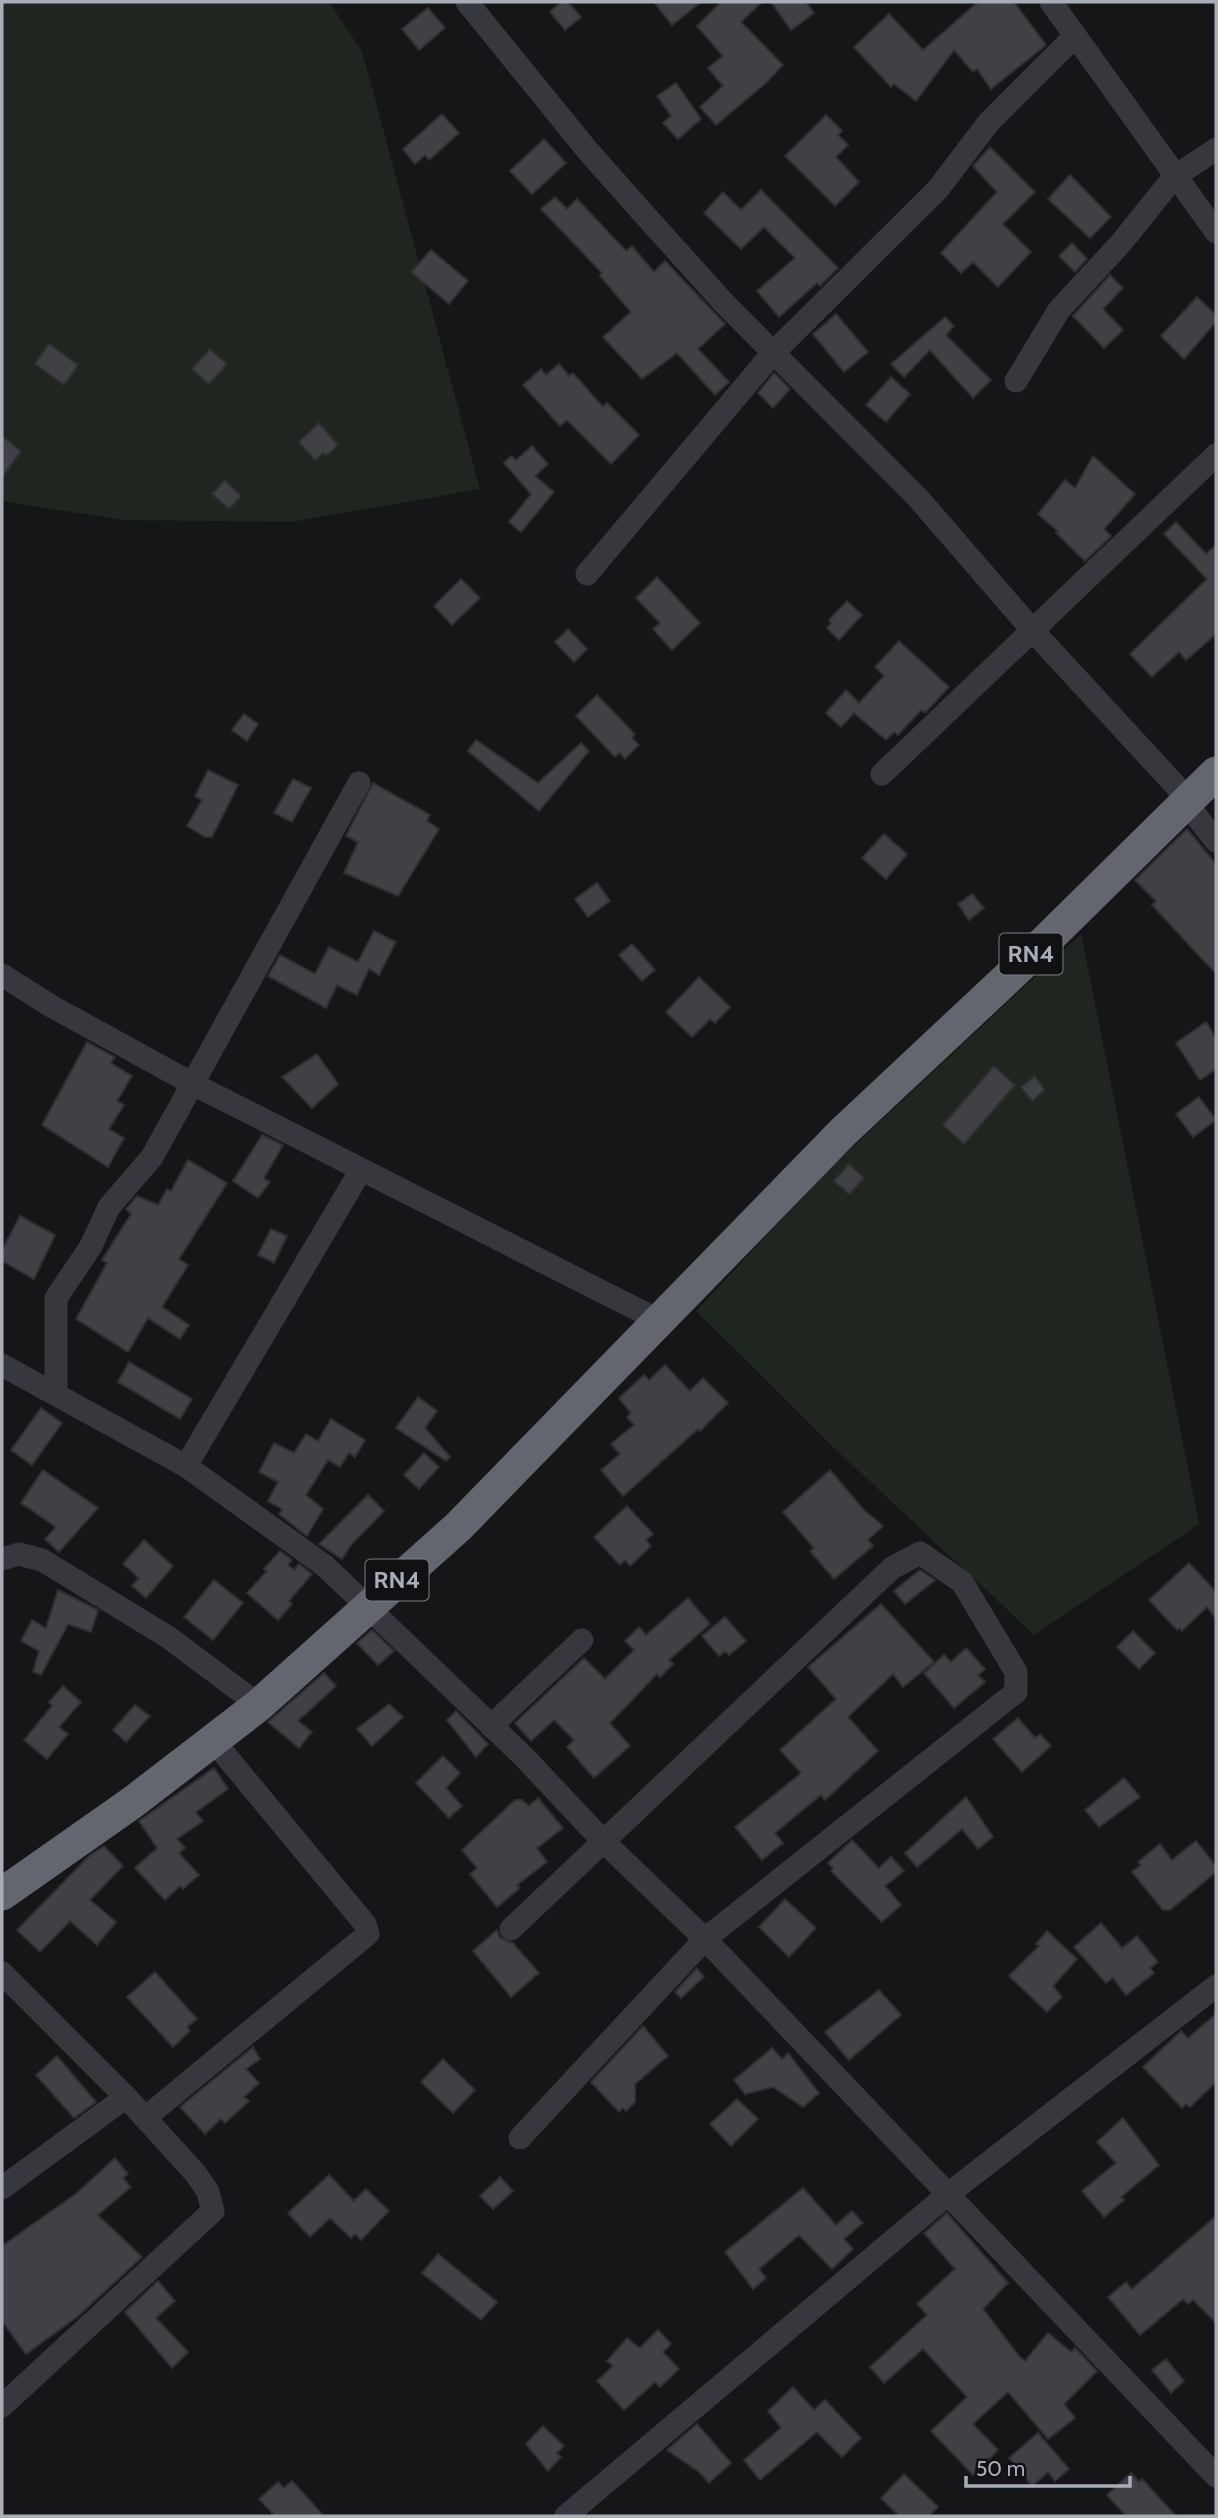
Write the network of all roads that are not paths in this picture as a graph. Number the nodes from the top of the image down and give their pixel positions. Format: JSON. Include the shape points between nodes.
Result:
{"nodes":[{"id":1,"x":467,"y":2,"type":"edge"},
{"id":2,"x":1051,"y":2,"type":"edge"},
{"id":3,"x":1074,"y":37,"type":"junction"},
{"id":4,"x":1216,"y":149,"type":"edge"},
{"id":5,"x":1174,"y":177,"type":"junction"},
{"id":6,"x":1216,"y":232,"type":"edge"},
{"id":7,"x":773,"y":353,"type":"junction"},
{"id":8,"x":1016,"y":381,"type":"dead end"},
{"id":9,"x":1216,"y":455,"type":"edge"},
{"id":10,"x":587,"y":575,"type":"dead end"},
{"id":11,"x":1034,"y":632,"type":"junction"},
{"id":12,"x":1216,"y":773,"type":"edge"},
{"id":13,"x":882,"y":774,"type":"dead end"},
{"id":14,"x":359,"y":783,"type":"dead end"},
{"id":15,"x":1187,"y":801,"type":"junction"},
{"id":16,"x":1216,"y":841,"type":"edge"},
{"id":17,"x":2,"y":975,"type":"edge"},
{"id":18,"x":193,"y":1084,"type":"junction"},
{"id":19,"x":361,"y":1170,"type":"junction"},
{"id":20,"x":660,"y":1321,"type":"junction"},
{"id":21,"x":2,"y":1364,"type":"edge"},
{"id":22,"x":56,"y":1393,"type":"junction"},
{"id":23,"x":186,"y":1466,"type":"junction"},
{"id":24,"x":2,"y":1559,"type":"edge"},
{"id":25,"x":366,"y":1607,"type":"junction"},
{"id":26,"x":582,"y":1640,"type":"dead end"},
{"id":27,"x":259,"y":1706,"type":"junction"},
{"id":28,"x":491,"y":1726,"type":"junction"},
{"id":29,"x":212,"y":1740,"type":"junction"},
{"id":30,"x":603,"y":1841,"type":"junction"},
{"id":31,"x":2,"y":1894,"type":"edge"},
{"id":32,"x":511,"y":1929,"type":"dead end"},
{"id":33,"x":705,"y":1940,"type":"junction"},
{"id":34,"x":2,"y":1973,"type":"edge"},
{"id":35,"x":1216,"y":1986,"type":"edge"},
{"id":36,"x":126,"y":2097,"type":"junction"},
{"id":37,"x":145,"y":2118,"type":"junction"},
{"id":38,"x":520,"y":2138,"type":"dead end"},
{"id":39,"x":2,"y":2188,"type":"edge"},
{"id":40,"x":947,"y":2195,"type":"junction"},
{"id":41,"x":2,"y":2406,"type":"edge"},
{"id":42,"x":1216,"y":2476,"type":"edge"},
{"id":43,"x":566,"y":2516,"type":"edge"}],
"edges":[{"from":1,"to":7,"type":"street","via":[[588,151]]},
{"from":2,"to":3,"type":"street"},
{"from":3,"to":5,"type":"street"},
{"from":3,"to":7,"type":"street","via":[[989,122],[938,189]]},
{"from":4,"to":5,"type":"street"},
{"from":5,"to":6,"type":"street"},
{"from":5,"to":8,"type":"street","via":[[1059,310]]},
{"from":7,"to":10,"type":"street"},
{"from":7,"to":11,"type":"street","via":[[918,498]]},
{"from":9,"to":11,"type":"street"},
{"from":11,"to":13,"type":"street"},
{"from":11,"to":15,"type":"street"},
{"from":12,"to":15,"type":"highway","number":"RN4"},
{"from":14,"to":18,"type":"street"},
{"from":15,"to":16,"type":"street"},
{"from":15,"to":20,"type":"highway","number":"RN4","via":[[843,1132]]},
{"from":17,"to":18,"type":"street"},
{"from":18,"to":19,"type":"street"},
{"from":18,"to":22,"type":"street","via":[[152,1157],[109,1207],[91,1246],[56,1298]]},
{"from":19,"to":20,"type":"street"},
{"from":19,"to":23,"type":"street"},
{"from":20,"to":25,"type":"highway","number":"RN4","via":[[458,1527]]},
{"from":21,"to":22,"type":"street"},
{"from":22,"to":23,"type":"street"},
{"from":23,"to":25,"type":"street","via":[[325,1566]]},
{"from":24,"to":27,"type":"street","via":[[19,1554],[50,1564],[168,1637]]},
{"from":25,"to":27,"type":"highway","number":"RN4"},
{"from":25,"to":28,"type":"street"},
{"from":26,"to":28,"type":"street"},
{"from":27,"to":29,"type":"highway","number":"RN4"},
{"from":28,"to":30,"type":"street"},
{"from":29,"to":31,"type":"highway","number":"RN4"},
{"from":29,"to":37,"type":"street","via":[[365,1924],[368,1934]]},
{"from":30,"to":32,"type":"street"},
{"from":30,"to":33,"type":"street"},
{"from":30,"to":33,"type":"street","via":[[892,1568],[920,1553],[962,1582],[1016,1672],[1016,1692]]},
{"from":33,"to":38,"type":"street"},
{"from":33,"to":40,"type":"street"},
{"from":34,"to":36,"type":"street"},
{"from":35,"to":40,"type":"street"},
{"from":36,"to":37,"type":"street"},
{"from":36,"to":39,"type":"street"},
{"from":37,"to":41,"type":"street","via":[[196,2174],[213,2211]]},
{"from":40,"to":42,"type":"street"},
{"from":40,"to":43,"type":"street"}]}
